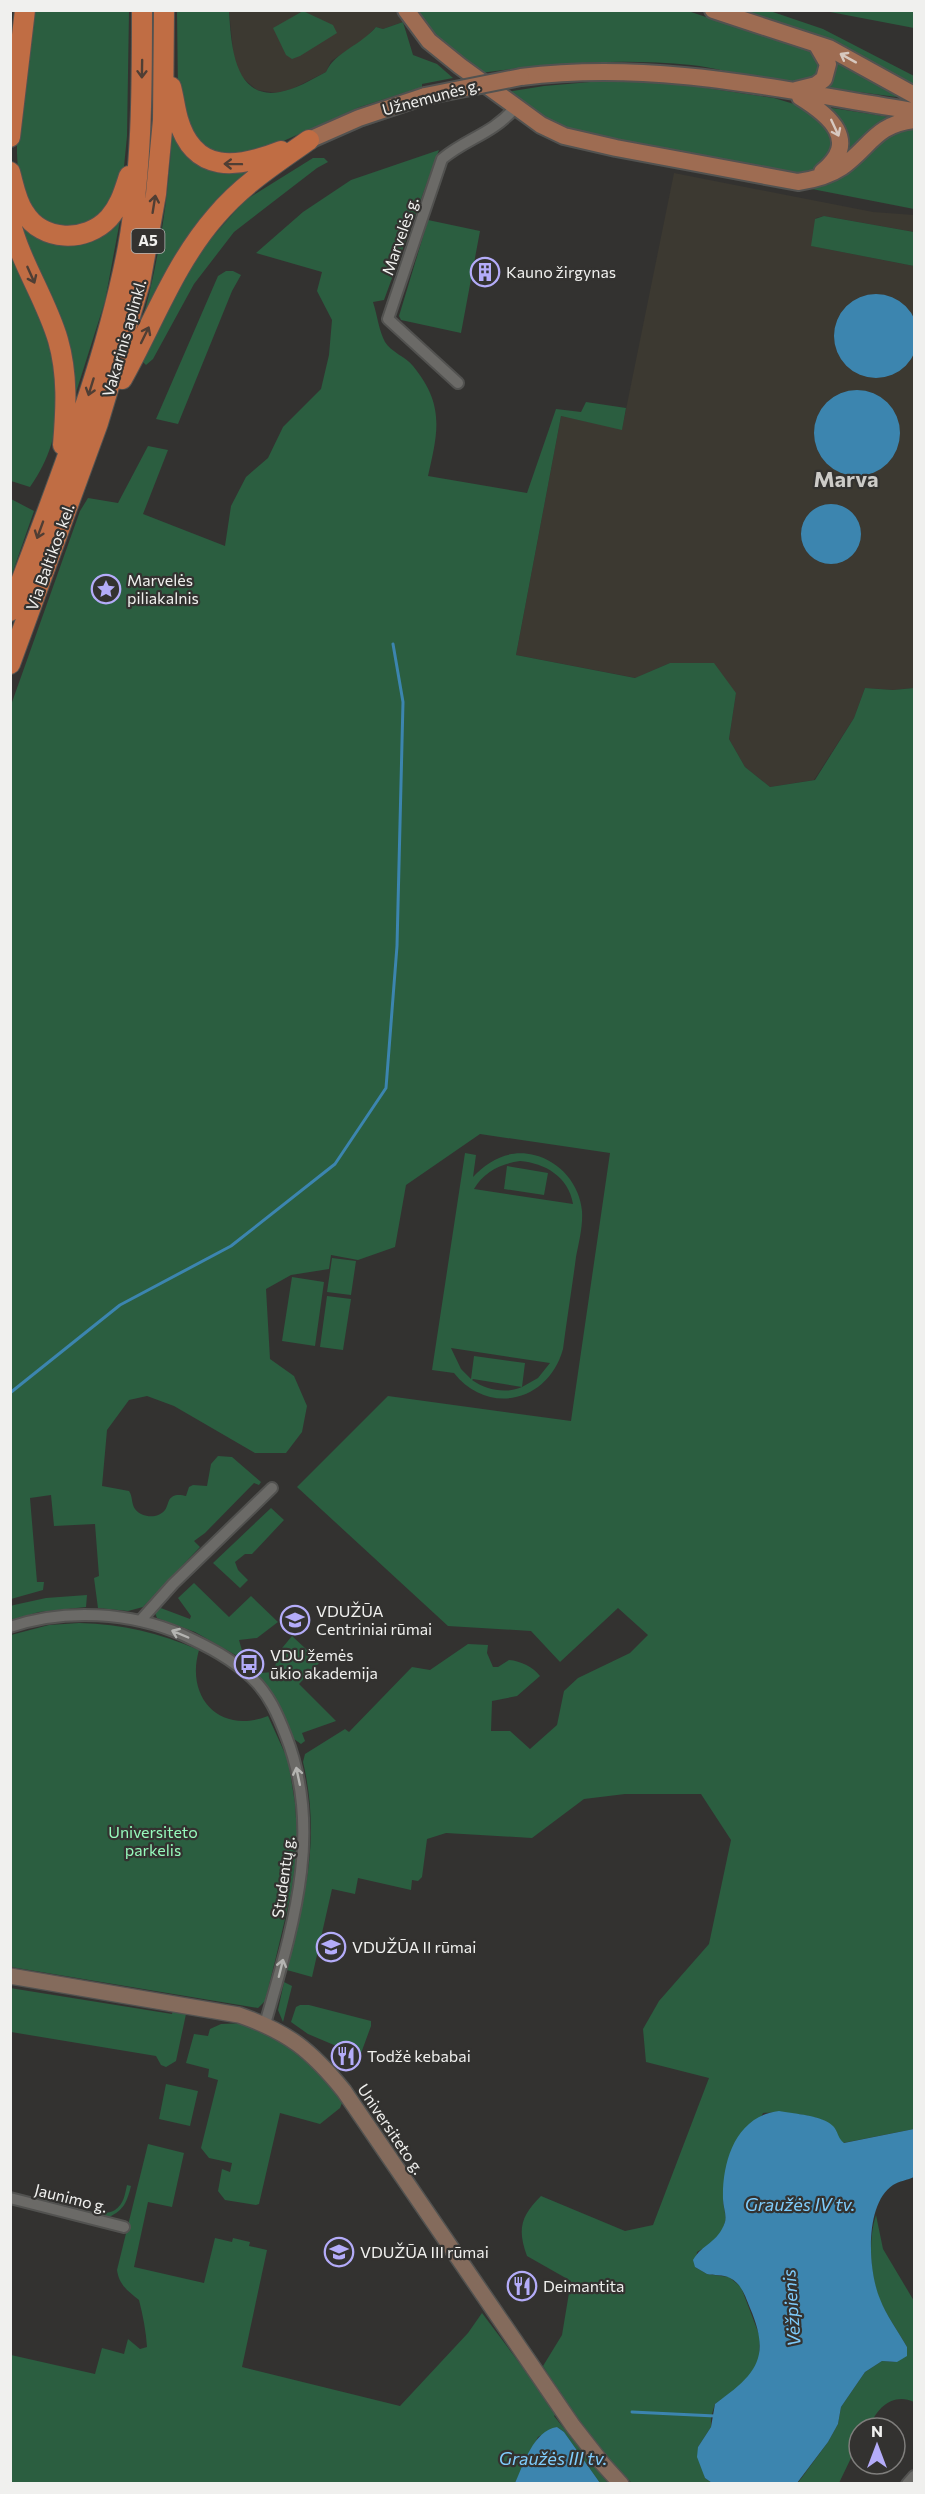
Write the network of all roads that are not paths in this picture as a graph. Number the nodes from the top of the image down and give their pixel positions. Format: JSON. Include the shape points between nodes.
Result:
{"nodes":[{"id":1,"x":25,"y":10,"type":"edge"},
{"id":2,"x":142,"y":10,"type":"edge"},
{"id":3,"x":164,"y":10,"type":"edge"},
{"id":4,"x":406,"y":10,"type":"edge"},
{"id":5,"x":713,"y":10,"type":"edge"},
{"id":6,"x":817,"y":45,"type":"junction"},
{"id":7,"x":164,"y":52,"type":"junction"},
{"id":8,"x":791,"y":92,"type":"junction"},
{"id":9,"x":915,"y":95,"type":"edge"},
{"id":10,"x":515,"y":108,"type":"junction"},
{"id":11,"x":915,"y":111,"type":"edge"},
{"id":12,"x":915,"y":120,"type":"edge"},
{"id":13,"x":10,"y":137,"type":"edge"},
{"id":14,"x":309,"y":140,"type":"junction"},
{"id":15,"x":140,"y":145,"type":"junction"},
{"id":16,"x":10,"y":172,"type":"edge"},
{"id":17,"x":811,"y":181,"type":"junction"},
{"id":18,"x":10,"y":220,"type":"edge"},
{"id":19,"x":458,"y":382,"type":"dead end"},
{"id":20,"x":98,"y":423,"type":"junction"},
{"id":21,"x":68,"y":479,"type":"junction"},
{"id":22,"x":10,"y":611,"type":"edge"},
{"id":23,"x":10,"y":664,"type":"edge"},
{"id":24,"x":272,"y":1488,"type":"dead end"},
{"id":25,"x":140,"y":1621,"type":"junction"},
{"id":26,"x":10,"y":1626,"type":"edge"},
{"id":27,"x":10,"y":1976,"type":"edge"},
{"id":28,"x":265,"y":2024,"type":"junction"},
{"id":29,"x":10,"y":2198,"type":"edge"},
{"id":30,"x":124,"y":2227,"type":"dead end"},
{"id":31,"x":915,"y":2476,"type":"edge"},
{"id":32,"x":621,"y":2484,"type":"edge"},
{"id":33,"x":907,"y":2484,"type":"edge"}],
"edges":[{"from":1,"to":13,"type":"highway"},
{"from":2,"to":15,"type":"highway","name":"Vakarinis aplinkl.","number":"A5","one_way":true},
{"from":3,"to":7,"type":"highway","name":"Vakarinis aplinkl.","number":"A5"},
{"from":4,"to":10,"type":"main road","via":[[429,41]]},
{"from":5,"to":6,"type":"main road"},
{"from":6,"to":8,"type":"main road","via":[[828,64],[824,79]]},
{"from":9,"to":6,"type":"main road","one_way":true},
{"from":14,"to":7,"type":"highway","one_way":true,"via":[[242,164],[213,161],[183,133]]},
{"from":20,"to":7,"type":"highway","name":"Vakarinis aplinkl.","number":"A5","one_way":true,"via":[[131,320],[148,240],[163,120]]},
{"from":8,"to":11,"type":"main road","name":"Užnemunės g."},
{"from":8,"to":14,"type":"main road","name":"Užnemunės g.","bridge":true,"via":[[709,78],[634,71],[521,77],[425,96]]},
{"from":8,"to":17,"type":"main road","one_way":true,"via":[[827,115],[837,129],[835,158]]},
{"from":10,"to":17,"type":"main road","via":[[541,125],[583,141],[781,180]]},
{"from":10,"to":19,"type":"street","name":"Marvelės g.","via":[[488,132],[442,159],[388,319]]},
{"from":12,"to":17,"type":"main road","via":[[887,127],[841,168]]},
{"from":20,"to":14,"type":"highway","name":"Užnemunės g.","one_way":true,"via":[[198,238],[237,194]]},
{"from":15,"to":16,"type":"highway","via":[[116,209],[93,230],[77,236],[58,235],[33,222],[16,196]]},
{"from":15,"to":21,"type":"highway","name":"Vakarinis aplinkl.","number":"A5","one_way":true,"via":[[133,215],[116,300]]},
{"from":18,"to":21,"type":"highway","one_way":true,"via":[[63,359]]},
{"from":20,"to":21,"type":"highway","name":"Vakarinis aplinkl.","number":"A5"},
{"from":21,"to":22,"type":"highway","name":"Via Baltikos kel.","number":"A5","one_way":true},
{"from":21,"to":23,"type":"highway","name":"Via Baltikos kel.","number":"A5"},
{"from":24,"to":25,"type":"street"},
{"from":25,"to":26,"type":"street","name":"Studentų g.","via":[[69,1616]]},
{"from":28,"to":25,"type":"street","name":"Studentų g.","one_way":true,"via":[[293,1918],[304,1853],[302,1795],[293,1753],[270,1702],[246,1672],[201,1643]]},
{"from":27,"to":28,"type":"main road","name":"Universiteto g.","via":[[212,2009]]},
{"from":28,"to":32,"type":"main road","name":"Universiteto g.","via":[[314,2057],[344,2091],[573,2426]]},
{"from":29,"to":30,"type":"street","name":"Jaunimo g."},
{"from":31,"to":33,"type":"street"}]}
